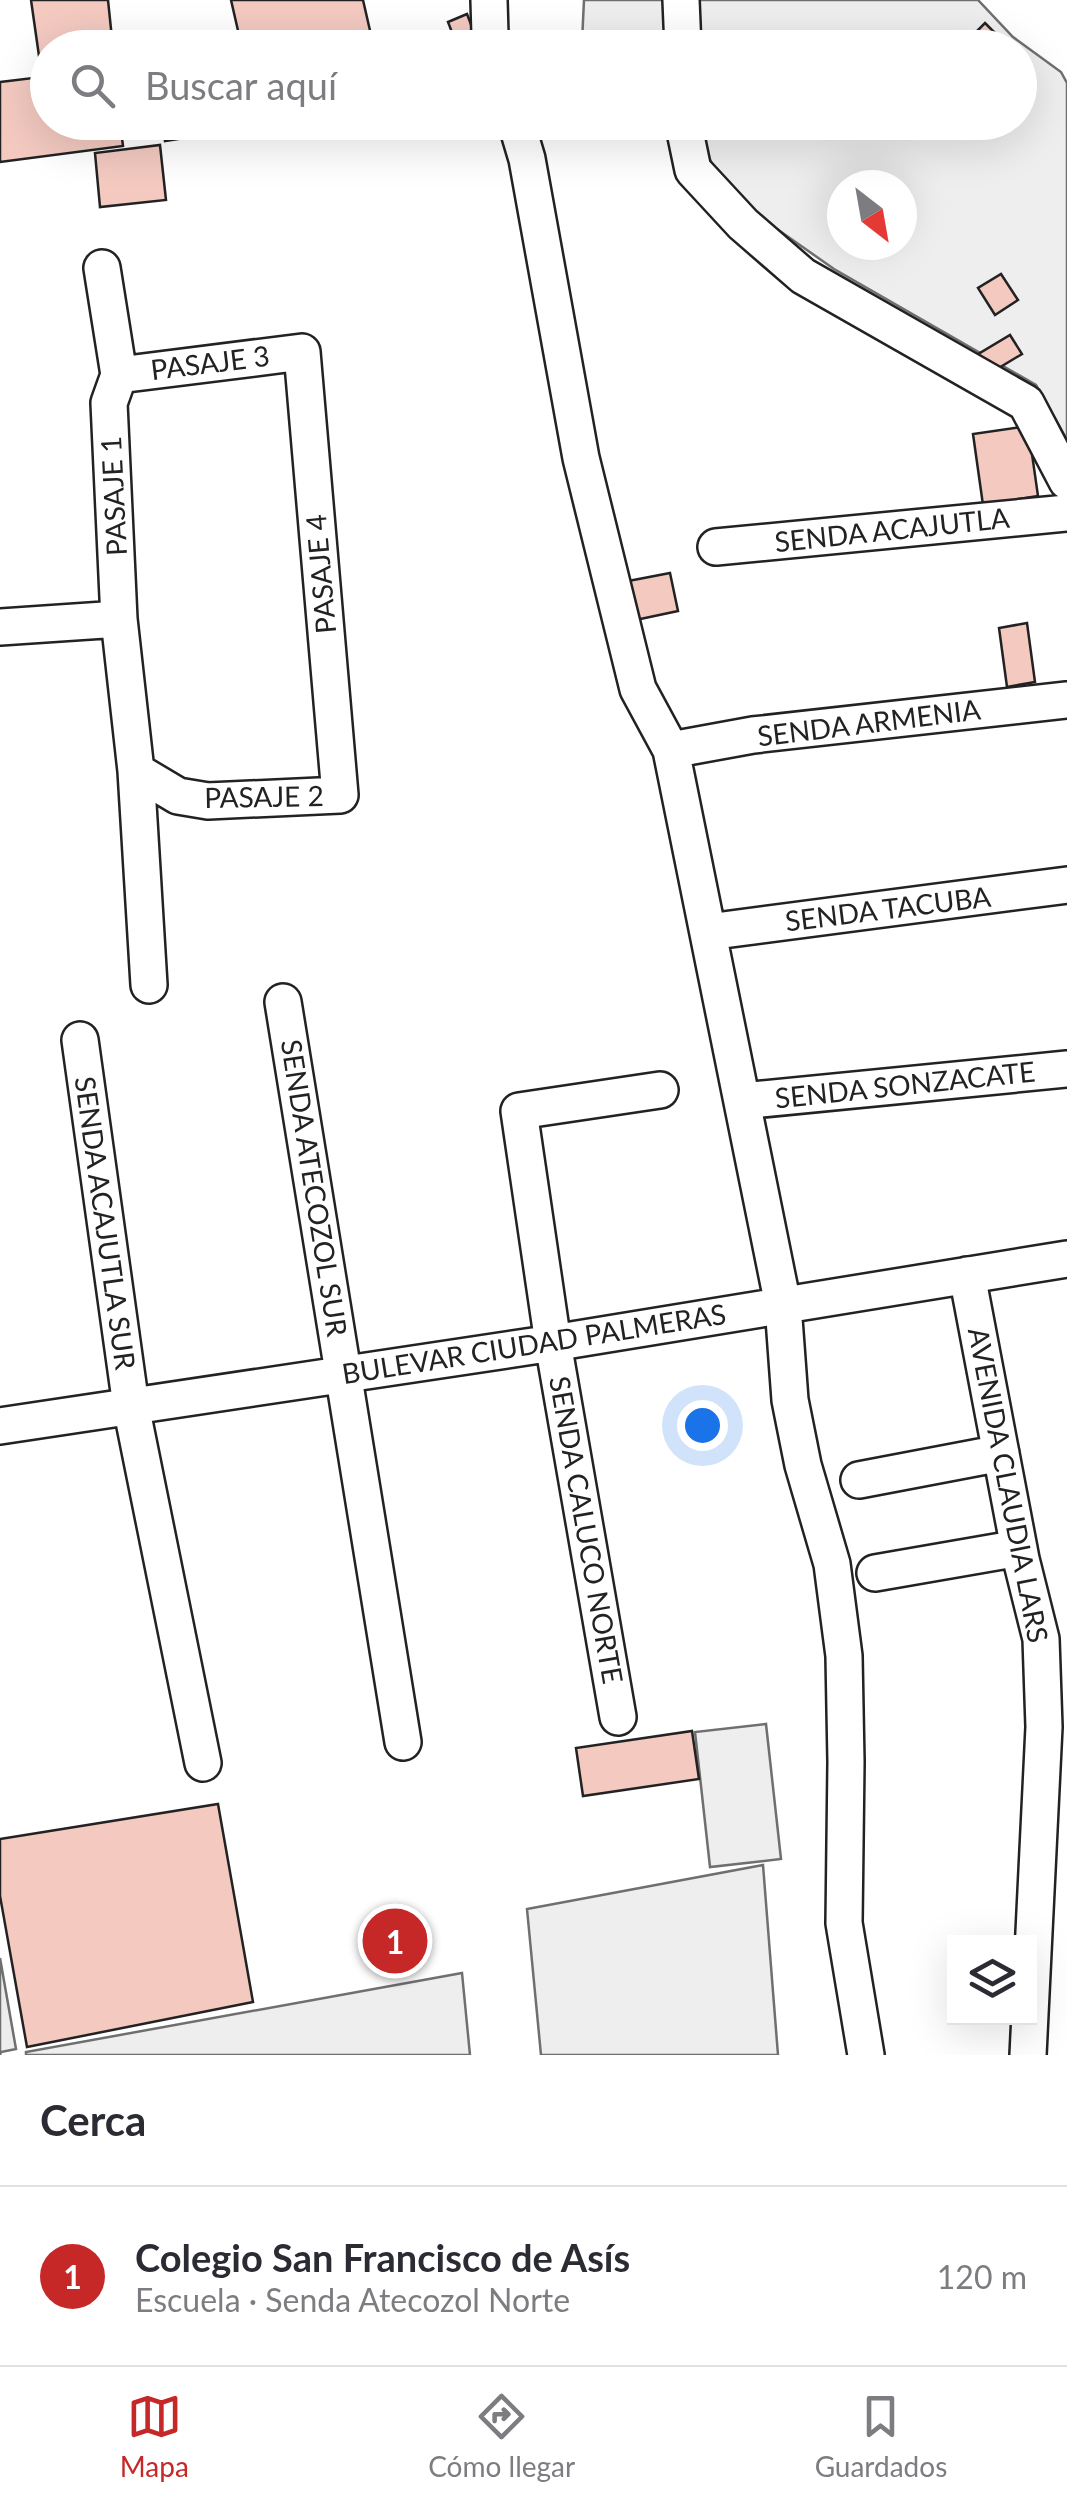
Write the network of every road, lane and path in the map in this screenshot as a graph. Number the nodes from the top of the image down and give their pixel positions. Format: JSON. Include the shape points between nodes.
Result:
{"nodes":[{"id":1,"x":489,"y":0,"type":"edge"},
{"id":2,"x":681,"y":0,"type":"edge"},
{"id":3,"x":490,"y":30,"type":"edge"},
{"id":4,"x":683,"y":30,"type":"edge"},
{"id":5,"x":521,"y":140,"type":"edge"},
{"id":6,"x":687,"y":140,"type":"edge"},
{"id":7,"x":102,"y":268,"type":"dead end"},
{"id":8,"x":302,"y":352,"type":"joint"},
{"id":9,"x":119,"y":375,"type":"junction"},
{"id":10,"x":1067,"y":481,"type":"edge"},
{"id":11,"x":1067,"y":513,"type":"edge"},
{"id":12,"x":716,"y":547,"type":"dead end"},
{"id":13,"x":119,"y":619,"type":"junction"},
{"id":14,"x":0,"y":627,"type":"edge"},
{"id":15,"x":1067,"y":700,"type":"edge"},
{"id":16,"x":671,"y":750,"type":"junction"},
{"id":17,"x":136,"y":771,"type":"junction"},
{"id":18,"x":340,"y":795,"type":"joint"},
{"id":19,"x":1067,"y":885,"type":"edge"},
{"id":20,"x":708,"y":932,"type":"junction"},
{"id":21,"x":149,"y":985,"type":"dead end"},
{"id":22,"x":283,"y":1002,"type":"dead end"},
{"id":23,"x":80,"y":1040,"type":"dead end"},
{"id":24,"x":1067,"y":1069,"type":"edge"},
{"id":25,"x":660,"y":1090,"type":"dead end"},
{"id":26,"x":742,"y":1101,"type":"junction"},
{"id":27,"x":1067,"y":1259,"type":"edge"},
{"id":28,"x":967,"y":1275,"type":"junction"},
{"id":29,"x":783,"y":1306,"type":"junction"},
{"id":30,"x":553,"y":1343,"type":"junction"},
{"id":31,"x":344,"y":1374,"type":"junction"},
{"id":32,"x":130,"y":1406,"type":"junction"},
{"id":33,"x":0,"y":1426,"type":"edge"},
{"id":34,"x":1002,"y":1454,"type":"junction"},
{"id":35,"x":859,"y":1480,"type":"dead end"},
{"id":36,"x":1019,"y":1548,"type":"junction"},
{"id":37,"x":874,"y":1573,"type":"dead end"},
{"id":38,"x":618,"y":1717,"type":"dead end"},
{"id":39,"x":404,"y":1742,"type":"dead end"},
{"id":40,"x":203,"y":1764,"type":"dead end"},
{"id":41,"x":866,"y":2055,"type":"edge"},
{"id":42,"x":1028,"y":2055,"type":"edge"}],
"edges":[{"from":1,"to":3,"type":"street"},
{"from":2,"to":4,"type":"street"},
{"from":5,"to":16,"type":"street","via":[[582,458],[624,632],[638,689]]},
{"from":6,"to":10,"type":"street","via":[[693,170],[803,276],[1026,403]]},
{"from":7,"to":9,"type":"street","name":"PASAJE 1"},
{"from":8,"to":9,"type":"street","name":"PASAJE 3"},
{"from":8,"to":18,"type":"street","name":"PASAJE 4"},
{"from":9,"to":13,"type":"street","name":"PASAJE 1","via":[[110,403]]},
{"from":11,"to":12,"type":"street","name":"SENDA ACAJUTLA"},
{"from":13,"to":14,"type":"street"},
{"from":13,"to":17,"type":"street","name":"PASAJE 1"},
{"from":15,"to":16,"type":"street","name":"SENDA ARMENIA"},
{"from":16,"to":20,"type":"street"},
{"from":17,"to":18,"type":"street","name":"PASAJE 2","via":[[178,796],[208,801]]},
{"from":17,"to":21,"type":"street","name":"PASAJE 1"},
{"from":19,"to":20,"type":"street","name":"SENDA TACUBA"},
{"from":20,"to":26,"type":"street"},
{"from":22,"to":31,"type":"street","name":"SENDA ATECOZOL SUR"},
{"from":23,"to":32,"type":"street","name":"SENDA ACAJUTLA SUR"},
{"from":24,"to":26,"type":"street","name":"SENDA SONZACATE"},
{"from":25,"to":30,"type":"street","name":"SENDA CALUCO NORTE","via":[[519,1111]]},
{"from":26,"to":29,"type":"street"},
{"from":27,"to":28,"type":"street","name":"BULEVAR CIUDAD PALMERAS"},
{"from":28,"to":29,"type":"street","name":"BULEVAR CIUDAD PALMERAS"},
{"from":28,"to":34,"type":"street","name":"AVENIDA CLAUDIA LARS"},
{"from":29,"to":30,"type":"street","name":"BULEVAR CIUDAD PALMERAS"},
{"from":29,"to":41,"type":"street","via":[[790,1400],[832,1564],[844,1656],[844,1923]]},
{"from":30,"to":31,"type":"street","name":"BULEVAR CIUDAD PALMERAS"},
{"from":30,"to":38,"type":"street","name":"SENDA CALUCO NORTE"},
{"from":31,"to":32,"type":"street","name":"BULEVAR CIUDAD PALMERAS"},
{"from":31,"to":39,"type":"street","name":"SENDA ATECOZOL SUR"},
{"from":32,"to":33,"type":"street","name":"BULEVAR CIUDAD PALMERAS"},
{"from":32,"to":40,"type":"street","name":"SENDA ACAJUTLA SUR"},
{"from":34,"to":35,"type":"street"},
{"from":34,"to":36,"type":"street","name":"AVENIDA CLAUDIA LARS"},
{"from":36,"to":37,"type":"street"},
{"from":36,"to":42,"type":"street","name":"AVENIDA CLAUDIA LARS","via":[[1042,1640],[1044,1728]]}]}
